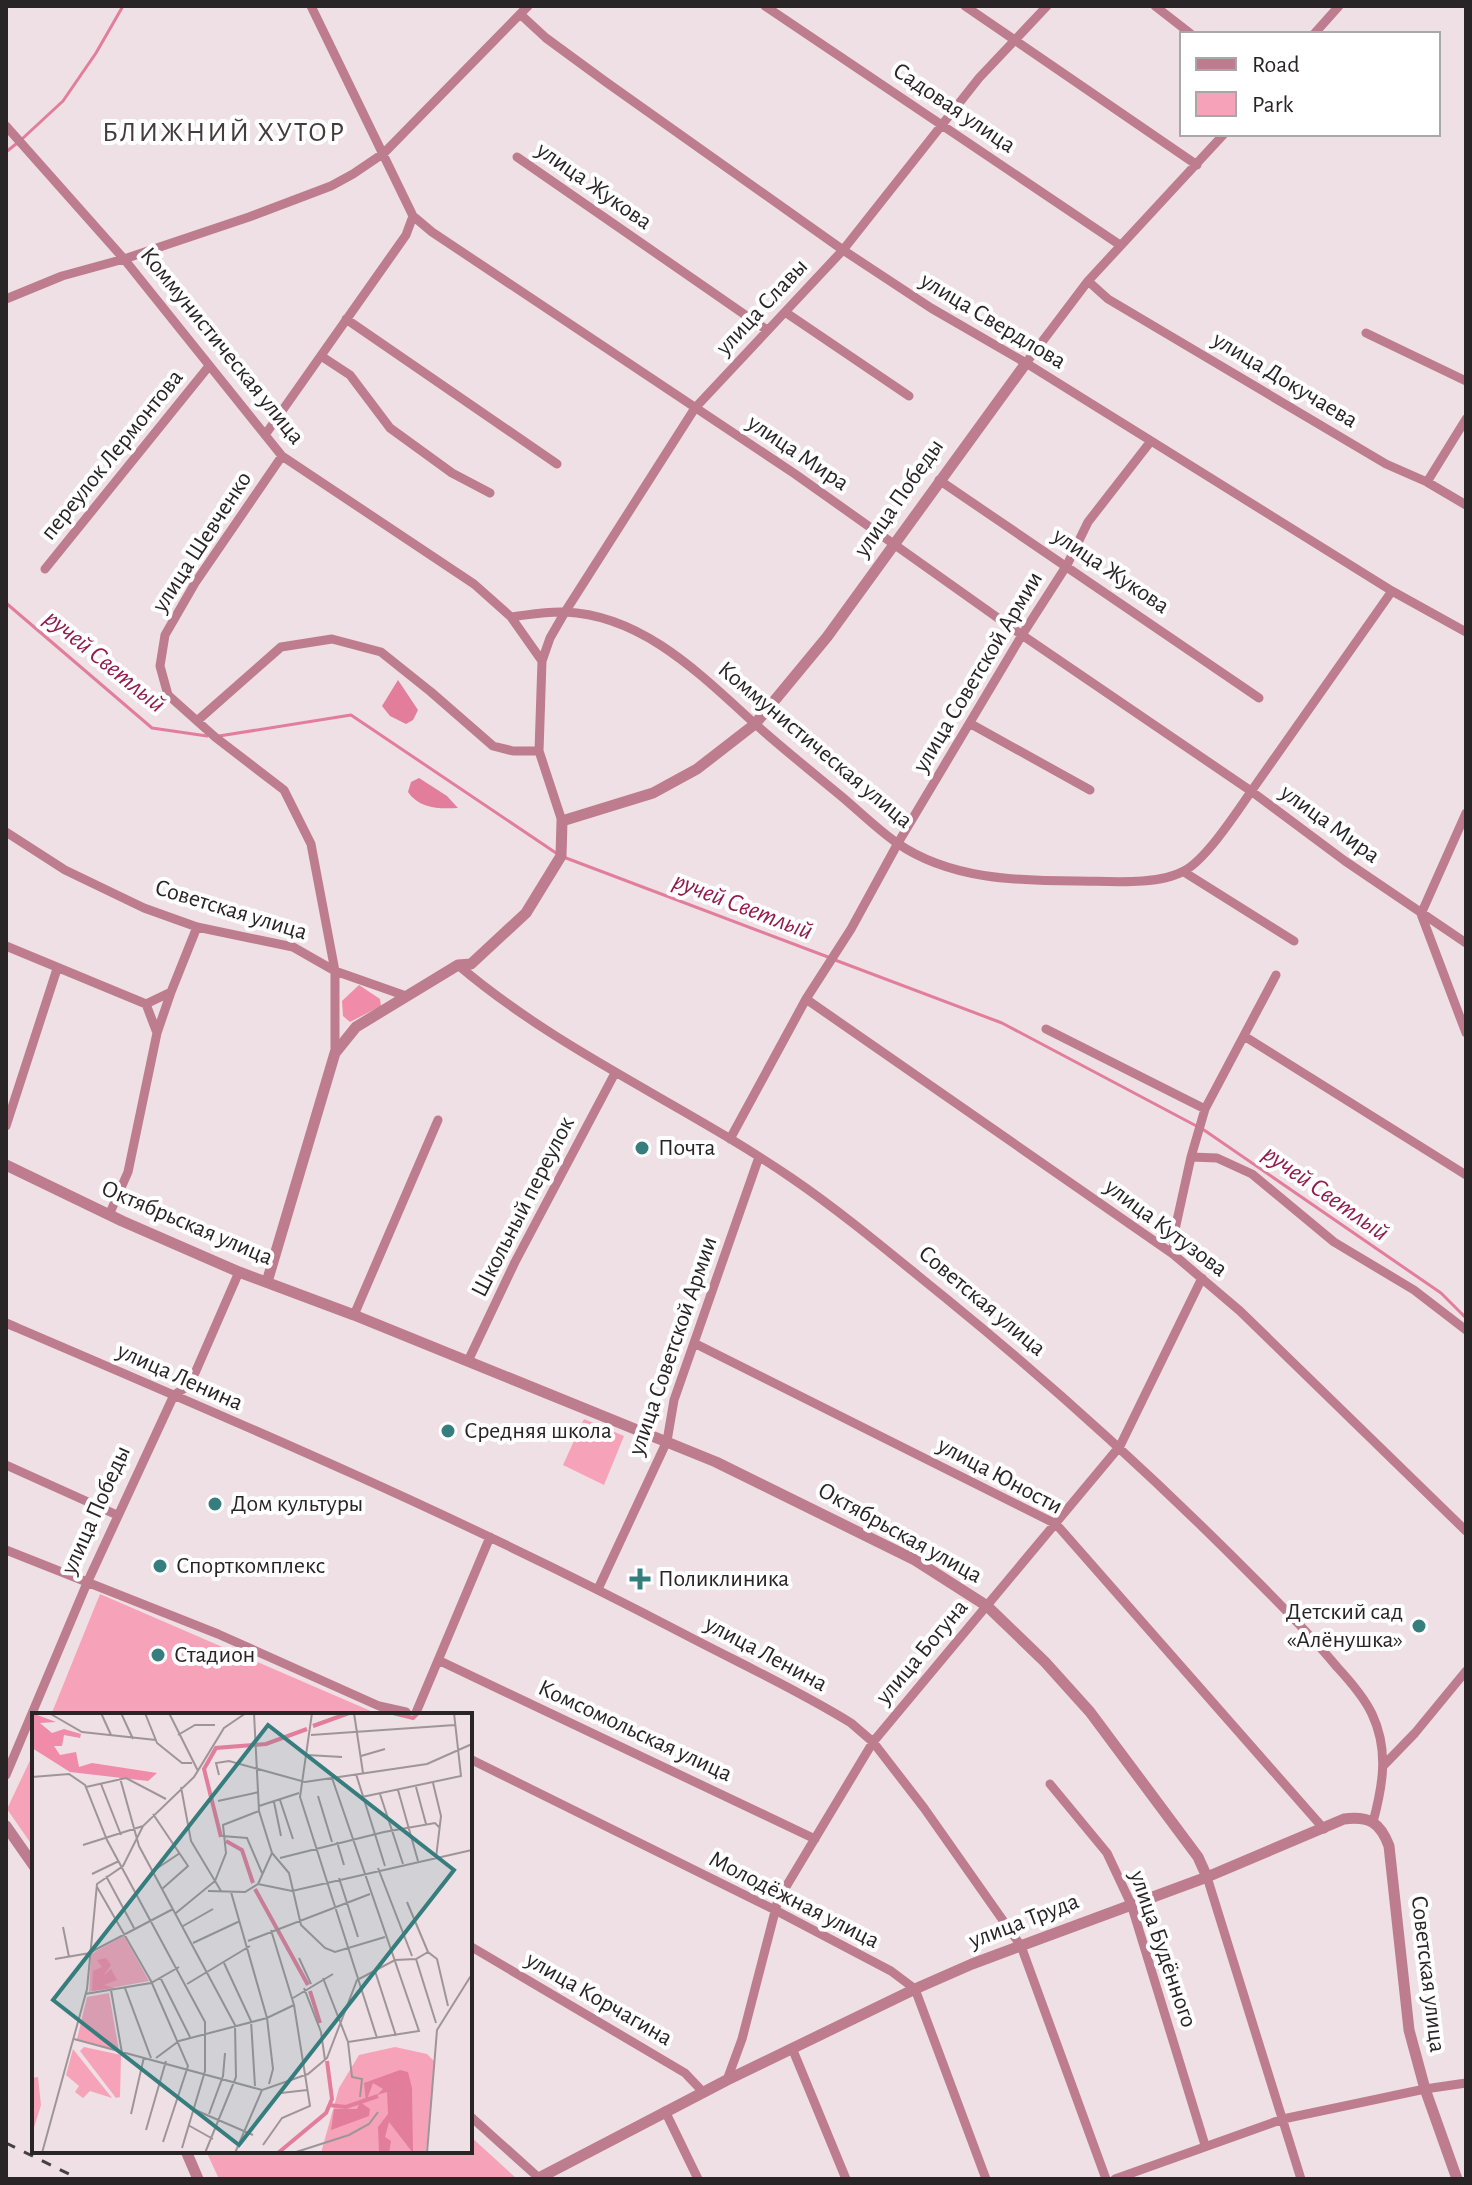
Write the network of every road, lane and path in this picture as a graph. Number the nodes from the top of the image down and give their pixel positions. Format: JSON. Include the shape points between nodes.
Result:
{"nodes":[{"id":1,"x":311,"y":6,"type":"edge"},
{"id":2,"x":765,"y":6,"type":"edge"},
{"id":3,"x":965,"y":6,"type":"edge"},
{"id":4,"x":1047,"y":6,"type":"edge"},
{"id":5,"x":1155,"y":6,"type":"edge"},
{"id":6,"x":1337,"y":7,"type":"edge"},
{"id":7,"x":524,"y":10,"type":"edge"},
{"id":8,"x":1188,"y":32,"type":"edge"},
{"id":9,"x":1316,"y":32,"type":"edge"},
{"id":10,"x":1016,"y":40,"type":"junction"},
{"id":11,"x":943,"y":123,"type":"junction"},
{"id":12,"x":6,"y":126,"type":"edge"},
{"id":13,"x":1222,"y":136,"type":"edge"},
{"id":14,"x":384,"y":153,"type":"junction"},
{"id":15,"x":517,"y":157,"type":"dead end"},
{"id":16,"x":1197,"y":165,"type":"junction"},
{"id":17,"x":413,"y":216,"type":"junction"},
{"id":18,"x":1120,"y":245,"type":"junction"},
{"id":19,"x":843,"y":250,"type":"junction"},
{"id":20,"x":124,"y":259,"type":"junction"},
{"id":21,"x":1088,"y":281,"type":"junction"},
{"id":22,"x":6,"y":299,"type":"edge"},
{"id":23,"x":785,"y":312,"type":"junction"},
{"id":24,"x":346,"y":319,"type":"junction"},
{"id":25,"x":767,"y":330,"type":"junction"},
{"id":26,"x":1366,"y":333,"type":"dead end"},
{"id":27,"x":321,"y":356,"type":"junction"},
{"id":28,"x":1026,"y":363,"type":"junction"},
{"id":29,"x":209,"y":366,"type":"junction"},
{"id":30,"x":1466,"y":381,"type":"edge"},
{"id":31,"x":909,"y":396,"type":"dead end"},
{"id":32,"x":695,"y":408,"type":"junction"},
{"id":33,"x":1466,"y":419,"type":"edge"},
{"id":34,"x":265,"y":435,"type":"junction"},
{"id":35,"x":1151,"y":441,"type":"junction"},
{"id":36,"x":282,"y":456,"type":"junction"},
{"id":37,"x":557,"y":464,"type":"dead end"},
{"id":38,"x":939,"y":480,"type":"junction"},
{"id":39,"x":1427,"y":482,"type":"junction"},
{"id":40,"x":490,"y":493,"type":"dead end"},
{"id":41,"x":1466,"y":505,"type":"edge"},
{"id":42,"x":895,"y":543,"type":"junction"},
{"id":43,"x":1067,"y":565,"type":"junction"},
{"id":44,"x":45,"y":569,"type":"dead end"},
{"id":45,"x":1392,"y":591,"type":"junction"},
{"id":46,"x":565,"y":612,"type":"junction"},
{"id":47,"x":511,"y":617,"type":"junction"},
{"id":48,"x":1466,"y":632,"type":"edge"},
{"id":49,"x":1022,"y":635,"type":"junction"},
{"id":50,"x":542,"y":661,"type":"junction"},
{"id":51,"x":1259,"y":698,"type":"dead end"},
{"id":52,"x":197,"y":721,"type":"junction"},
{"id":53,"x":755,"y":724,"type":"junction"},
{"id":54,"x":971,"y":724,"type":"junction"},
{"id":55,"x":539,"y":751,"type":"junction"},
{"id":56,"x":1090,"y":790,"type":"dead end"},
{"id":57,"x":1251,"y":791,"type":"junction"},
{"id":58,"x":1466,"y":813,"type":"edge"},
{"id":59,"x":562,"y":821,"type":"junction"},
{"id":60,"x":6,"y":832,"type":"edge"},
{"id":61,"x":898,"y":843,"type":"junction"},
{"id":62,"x":1184,"y":872,"type":"junction"},
{"id":63,"x":1421,"y":914,"type":"junction"},
{"id":64,"x":197,"y":927,"type":"junction"},
{"id":65,"x":1294,"y":941,"type":"dead end"},
{"id":66,"x":1466,"y":943,"type":"edge"},
{"id":67,"x":6,"y":946,"type":"edge"},
{"id":68,"x":458,"y":965,"type":"junction"},
{"id":69,"x":57,"y":969,"type":"junction"},
{"id":70,"x":335,"y":971,"type":"junction"},
{"id":71,"x":1276,"y":975,"type":"dead end"},
{"id":72,"x":171,"y":992,"type":"junction"},
{"id":73,"x":406,"y":996,"type":"junction"},
{"id":74,"x":806,"y":999,"type":"junction"},
{"id":75,"x":146,"y":1004,"type":"junction"},
{"id":76,"x":1046,"y":1029,"type":"dead end"},
{"id":77,"x":157,"y":1033,"type":"junction"},
{"id":78,"x":1466,"y":1033,"type":"edge"},
{"id":79,"x":1244,"y":1036,"type":"junction"},
{"id":80,"x":335,"y":1053,"type":"junction"},
{"id":81,"x":615,"y":1073,"type":"junction"},
{"id":82,"x":1205,"y":1109,"type":"junction"},
{"id":83,"x":438,"y":1120,"type":"dead end"},
{"id":84,"x":6,"y":1126,"type":"edge"},
{"id":85,"x":730,"y":1139,"type":"junction"},
{"id":86,"x":759,"y":1157,"type":"junction"},
{"id":87,"x":1191,"y":1157,"type":"junction"},
{"id":88,"x":6,"y":1165,"type":"edge"},
{"id":89,"x":1466,"y":1175,"type":"edge"},
{"id":90,"x":109,"y":1215,"type":"junction"},
{"id":91,"x":1173,"y":1254,"type":"junction"},
{"id":92,"x":239,"y":1272,"type":"junction"},
{"id":93,"x":1202,"y":1278,"type":"junction"},
{"id":94,"x":267,"y":1282,"type":"junction"},
{"id":95,"x":354,"y":1315,"type":"junction"},
{"id":96,"x":6,"y":1323,"type":"edge"},
{"id":97,"x":1466,"y":1330,"type":"edge"},
{"id":98,"x":694,"y":1343,"type":"junction"},
{"id":99,"x":468,"y":1361,"type":"junction"},
{"id":100,"x":174,"y":1395,"type":"junction"},
{"id":101,"x":667,"y":1441,"type":"junction"},
{"id":102,"x":1120,"y":1446,"type":"junction"},
{"id":103,"x":6,"y":1465,"type":"edge"},
{"id":104,"x":117,"y":1515,"type":"junction"},
{"id":105,"x":1056,"y":1524,"type":"junction"},
{"id":106,"x":1466,"y":1531,"type":"edge"},
{"id":107,"x":490,"y":1537,"type":"junction"},
{"id":108,"x":6,"y":1550,"type":"edge"},
{"id":109,"x":87,"y":1583,"type":"junction"},
{"id":110,"x":598,"y":1589,"type":"junction"},
{"id":111,"x":987,"y":1606,"type":"junction"},
{"id":112,"x":438,"y":1660,"type":"junction"},
{"id":113,"x":1466,"y":1671,"type":"edge"},
{"id":114,"x":32,"y":1713,"type":"edge"},
{"id":115,"x":32,"y":1713,"type":"edge"},
{"id":116,"x":407,"y":1713,"type":"edge"},
{"id":117,"x":416,"y":1713,"type":"edge"},
{"id":118,"x":873,"y":1742,"type":"junction"},
{"id":119,"x":472,"y":1760,"type":"edge"},
{"id":120,"x":1384,"y":1765,"type":"junction"},
{"id":121,"x":6,"y":1775,"type":"edge"},
{"id":122,"x":1050,"y":1784,"type":"dead end"},
{"id":123,"x":1373,"y":1822,"type":"junction"},
{"id":124,"x":6,"y":1826,"type":"edge"},
{"id":125,"x":1324,"y":1829,"type":"junction"},
{"id":126,"x":815,"y":1839,"type":"junction"},
{"id":127,"x":32,"y":1863,"type":"edge"},
{"id":128,"x":1207,"y":1877,"type":"junction"},
{"id":129,"x":1131,"y":1904,"type":"junction"},
{"id":130,"x":775,"y":1910,"type":"junction"},
{"id":131,"x":1021,"y":1946,"type":"junction"},
{"id":132,"x":472,"y":1947,"type":"edge"},
{"id":133,"x":915,"y":1989,"type":"junction"},
{"id":134,"x":792,"y":2048,"type":"junction"},
{"id":135,"x":727,"y":2080,"type":"junction"},
{"id":136,"x":1466,"y":2083,"type":"edge"},
{"id":137,"x":1425,"y":2089,"type":"junction"},
{"id":138,"x":704,"y":2093,"type":"junction"},
{"id":139,"x":665,"y":2111,"type":"junction"},
{"id":140,"x":472,"y":2118,"type":"edge"},
{"id":141,"x":1283,"y":2119,"type":"junction"},
{"id":142,"x":1205,"y":2145,"type":"junction"},
{"id":143,"x":187,"y":2153,"type":"edge"},
{"id":144,"x":198,"y":2179,"type":"edge"},
{"id":145,"x":538,"y":2179,"type":"edge"},
{"id":146,"x":698,"y":2179,"type":"edge"},
{"id":147,"x":846,"y":2179,"type":"edge"},
{"id":148,"x":986,"y":2179,"type":"edge"},
{"id":149,"x":1106,"y":2179,"type":"edge"},
{"id":150,"x":1115,"y":2179,"type":"edge"},
{"id":151,"x":1301,"y":2179,"type":"edge"},
{"id":152,"x":1457,"y":2179,"type":"edge"}],
"edges":[{"from":1,"to":14,"type":"street","name":"улица Мира"},
{"from":2,"to":11,"type":"street","name":"Садовая улица"},
{"from":3,"to":10,"type":"street"},
{"from":4,"to":10,"type":"street","name":"улица Славы"},
{"from":5,"to":8,"type":"street"},
{"from":6,"to":9,"type":"street"},
{"from":7,"to":14,"type":"street"},
{"from":7,"to":19,"type":"street","name":"улица Свердлова","via":[[546,38]]},
{"from":10,"to":11,"type":"street","name":"улица Славы"},
{"from":10,"to":16,"type":"street"},
{"from":11,"to":18,"type":"street","name":"Садовая улица"},
{"from":11,"to":19,"type":"street","name":"улица Славы"},
{"from":12,"to":20,"type":"street","name":"Коммунистическая улица"},
{"from":13,"to":16,"type":"street","name":"улица Победы"},
{"from":14,"to":17,"type":"street","name":"улица Мира"},
{"from":14,"to":20,"type":"street","via":[[331,186]]},
{"from":15,"to":25,"type":"street","name":"улица Жукова"},
{"from":16,"to":18,"type":"street","name":"улица Победы"},
{"from":17,"to":24,"type":"street","via":[[406,235]]},
{"from":17,"to":32,"type":"street","name":"улица Мира"},
{"from":18,"to":21,"type":"street","name":"улица Победы"},
{"from":19,"to":23,"type":"street","name":"улица Славы"},
{"from":19,"to":28,"type":"street","name":"улица Свердлова"},
{"from":20,"to":22,"type":"street"},
{"from":20,"to":29,"type":"street","name":"Коммунистическая улица"},
{"from":21,"to":28,"type":"street","name":"улица Победы"},
{"from":21,"to":39,"type":"street","name":"улица Докучаева","via":[[1108,299],[1386,464]]},
{"from":23,"to":25,"type":"street","name":"улица Славы"},
{"from":23,"to":31,"type":"street"},
{"from":24,"to":27,"type":"street"},
{"from":24,"to":37,"type":"street"},
{"from":25,"to":32,"type":"street","name":"улица Славы"},
{"from":26,"to":30,"type":"street"},
{"from":27,"to":34,"type":"street"},
{"from":27,"to":40,"type":"street","via":[[350,375],[390,428]]},
{"from":28,"to":35,"type":"street","name":"улица Свердлова"},
{"from":28,"to":38,"type":"street","name":"улица Победы"},
{"from":29,"to":34,"type":"street","name":"Коммунистическая улица"},
{"from":29,"to":44,"type":"street","name":"переулок Лермонтова"},
{"from":32,"to":42,"type":"street","name":"улица Мира"},
{"from":32,"to":46,"type":"street","name":"улица Славы"},
{"from":33,"to":39,"type":"street"},
{"from":34,"to":36,"type":"street","name":"Коммунистическая улица"},
{"from":35,"to":43,"type":"street","name":"улица Советской Армии","via":[[1088,522]]},
{"from":35,"to":45,"type":"street","name":"улица Свердлова"},
{"from":36,"to":47,"type":"street","name":"Коммунистическая улица","via":[[474,584]]},
{"from":36,"to":52,"type":"street","name":"улица Шевченко","via":[[165,635],[160,666],[168,695]]},
{"from":38,"to":42,"type":"street","name":"улица Победы"},
{"from":38,"to":43,"type":"street","name":"улица Жукова"},
{"from":39,"to":41,"type":"street","name":"улица Докучаева"},
{"from":42,"to":49,"type":"street","name":"улица Мира"},
{"from":42,"to":53,"type":"street","name":"улица Победы"},
{"from":43,"to":49,"type":"street","name":"улица Советской Армии"},
{"from":43,"to":51,"type":"street","name":"улица Жукова"},
{"from":45,"to":48,"type":"street","name":"улица Свердлова"},
{"from":45,"to":57,"type":"street"},
{"from":46,"to":47,"type":"street","name":"Коммунистическая улица"},
{"from":46,"to":50,"type":"street","name":"улица Славы"},
{"from":46,"to":53,"type":"street","name":"Коммунистическая улица","via":[[601,619],[670,650]]},
{"from":47,"to":50,"type":"street","name":"Коммунистическая улица"},
{"from":49,"to":54,"type":"street","name":"улица Советской Армии"},
{"from":49,"to":57,"type":"street","name":"улица Мира"},
{"from":50,"to":55,"type":"street"},
{"from":52,"to":55,"type":"street","via":[[281,647],[332,639],[381,652],[493,746]]},
{"from":52,"to":70,"type":"street","name":"улица Шевченко","via":[[284,790],[311,844]]},
{"from":53,"to":59,"type":"street","name":"улица Победы","via":[[697,769],[653,793]]},
{"from":53,"to":61,"type":"street","name":"Коммунистическая улица"},
{"from":54,"to":56,"type":"street"},
{"from":54,"to":61,"type":"street","name":"улица Советской Армии"},
{"from":55,"to":59,"type":"street"},
{"from":57,"to":62,"type":"street"},
{"from":57,"to":63,"type":"street","name":"улица Мира"},
{"from":58,"to":63,"type":"street"},
{"from":59,"to":68,"type":"street","via":[[561,856],[526,913],[471,964]]},
{"from":60,"to":64,"type":"street","name":"Советская улица","via":[[65,870]]},
{"from":61,"to":62,"type":"street","name":"Коммунистическая улица","via":[[966,873],[1012,880],[1136,881]]},
{"from":61,"to":74,"type":"street","name":"улица Советской Армии"},
{"from":62,"to":65,"type":"street"},
{"from":63,"to":66,"type":"street","name":"улица Мира"},
{"from":63,"to":78,"type":"street"},
{"from":64,"to":70,"type":"street","name":"Советская улица","via":[[293,947]]},
{"from":64,"to":72,"type":"street"},
{"from":67,"to":69,"type":"street"},
{"from":68,"to":73,"type":"street"},
{"from":68,"to":81,"type":"street","name":"Советская улица"},
{"from":69,"to":75,"type":"street"},
{"from":69,"to":84,"type":"street"},
{"from":70,"to":73,"type":"street","name":"Советская улица"},
{"from":70,"to":80,"type":"street"},
{"from":71,"to":79,"type":"street"},
{"from":72,"to":75,"type":"street"},
{"from":72,"to":77,"type":"street"},
{"from":73,"to":80,"type":"street","via":[[356,1027]]},
{"from":74,"to":85,"type":"street","name":"улица Советской Армии"},
{"from":74,"to":91,"type":"street","name":"улица Кутузова"},
{"from":75,"to":77,"type":"street"},
{"from":76,"to":82,"type":"street"},
{"from":77,"to":90,"type":"street","via":[[128,1172]]},
{"from":79,"to":82,"type":"street"},
{"from":79,"to":89,"type":"street"},
{"from":80,"to":94,"type":"street"},
{"from":81,"to":85,"type":"street","name":"Советская улица"},
{"from":81,"to":99,"type":"street","name":"Школьный переулок"},
{"from":82,"to":87,"type":"street"},
{"from":83,"to":95,"type":"street"},
{"from":85,"to":86,"type":"street","name":"Советская улица"},
{"from":86,"to":98,"type":"street","name":"улица Советской Армии"},
{"from":86,"to":102,"type":"street","name":"Советская улица","via":[[853,1222]]},
{"from":87,"to":91,"type":"street"},
{"from":87,"to":97,"type":"street","via":[[1217,1158],[1252,1174],[1334,1242],[1414,1290]]},
{"from":88,"to":90,"type":"street","name":"Октябрьская улица"},
{"from":90,"to":92,"type":"street","name":"Октябрьская улица"},
{"from":91,"to":93,"type":"street","name":"улица Кутузова"},
{"from":92,"to":94,"type":"street","name":"Октябрьская улица"},
{"from":92,"to":100,"type":"street","name":"улица Победы","via":[[195,1373]]},
{"from":93,"to":102,"type":"street","name":"улица Богуна"},
{"from":93,"to":106,"type":"street","name":"улица Кутузова"},
{"from":94,"to":95,"type":"street","name":"Октябрьская улица"},
{"from":95,"to":99,"type":"street","name":"Октябрьская улица"},
{"from":96,"to":100,"type":"street","name":"улица Ленина"},
{"from":98,"to":101,"type":"street","name":"улица Советской Армии","via":[[674,1400]]},
{"from":98,"to":105,"type":"street","name":"улица Юности"},
{"from":99,"to":101,"type":"street","name":"Октябрьская улица"},
{"from":100,"to":104,"type":"street","name":"улица Победы"},
{"from":100,"to":107,"type":"street","name":"улица Ленина"},
{"from":101,"to":110,"type":"street","name":"улица Советской Армии"},
{"from":101,"to":111,"type":"street","name":"Октябрьская улица","via":[[915,1560]]},
{"from":102,"to":105,"type":"street","name":"улица Богуна"},
{"from":102,"to":120,"type":"street","name":"Советская улица","via":[[1292,1615],[1348,1679],[1371,1711]]},
{"from":103,"to":104,"type":"street"},
{"from":104,"to":109,"type":"street","name":"улица Победы"},
{"from":105,"to":111,"type":"street","name":"улица Богуна"},
{"from":105,"to":125,"type":"street","name":"улица Юности"},
{"from":107,"to":110,"type":"street","name":"улица Ленина"},
{"from":107,"to":112,"type":"street"},
{"from":108,"to":109,"type":"street"},
{"from":109,"to":115,"type":"street","name":"улица Победы"},
{"from":109,"to":116,"type":"street"},
{"from":110,"to":118,"type":"street","name":"улица Ленина","via":[[831,1711]]},
{"from":111,"to":118,"type":"street","name":"улица Богуна"},
{"from":111,"to":128,"type":"street","name":"Октябрьская улица","via":[[1090,1712],[1198,1857]]},
{"from":112,"to":117,"type":"street"},
{"from":112,"to":126,"type":"street","name":"Комсомольская улица"},
{"from":113,"to":120,"type":"street"},
{"from":114,"to":121,"type":"street","name":"улица Победы"},
{"from":118,"to":126,"type":"street","name":"улица Богуна"},
{"from":118,"to":131,"type":"street","name":"улица Ленина"},
{"from":119,"to":130,"type":"street","name":"Молодёжная улица"},
{"from":120,"to":123,"type":"street"},
{"from":122,"to":129,"type":"street","name":"улица Будённого","via":[[1107,1853]]},
{"from":123,"to":125,"type":"street","name":"улица Труда","via":[[1344,1819]]},
{"from":123,"to":137,"type":"street","name":"Советская улица","via":[[1384,1833],[1394,1871],[1405,2009]]},
{"from":124,"to":127,"type":"street"},
{"from":125,"to":128,"type":"street","name":"улица Труда"},
{"from":126,"to":130,"type":"street","name":"улица Богуна"},
{"from":128,"to":129,"type":"street","name":"улица Труда"},
{"from":128,"to":141,"type":"street","name":"Октябрьская улица"},
{"from":129,"to":131,"type":"street","name":"улица Труда"},
{"from":129,"to":142,"type":"street","name":"улица Будённого"},
{"from":130,"to":133,"type":"street","name":"Молодёжная улица"},
{"from":130,"to":135,"type":"street","name":"улица Богуна"},
{"from":131,"to":133,"type":"street","name":"улица Труда"},
{"from":131,"to":149,"type":"street","name":"улица Ленина"},
{"from":132,"to":138,"type":"street","name":"улица Корчагина","via":[[685,2073]]},
{"from":133,"to":134,"type":"street","name":"улица Труда"},
{"from":133,"to":148,"type":"street"},
{"from":134,"to":135,"type":"street","name":"улица Труда"},
{"from":134,"to":147,"type":"street"},
{"from":135,"to":138,"type":"street","name":"улица Труда"},
{"from":136,"to":137,"type":"street"},
{"from":137,"to":141,"type":"street"},
{"from":137,"to":152,"type":"street","name":"Советская улица"},
{"from":138,"to":139,"type":"street","name":"улица Труда"},
{"from":139,"to":145,"type":"street","name":"улица Труда"},
{"from":139,"to":146,"type":"street"},
{"from":140,"to":145,"type":"street"},
{"from":141,"to":142,"type":"street"},
{"from":141,"to":151,"type":"street","name":"Октябрьская улица"},
{"from":142,"to":150,"type":"street"},
{"from":143,"to":144,"type":"street"}]}
